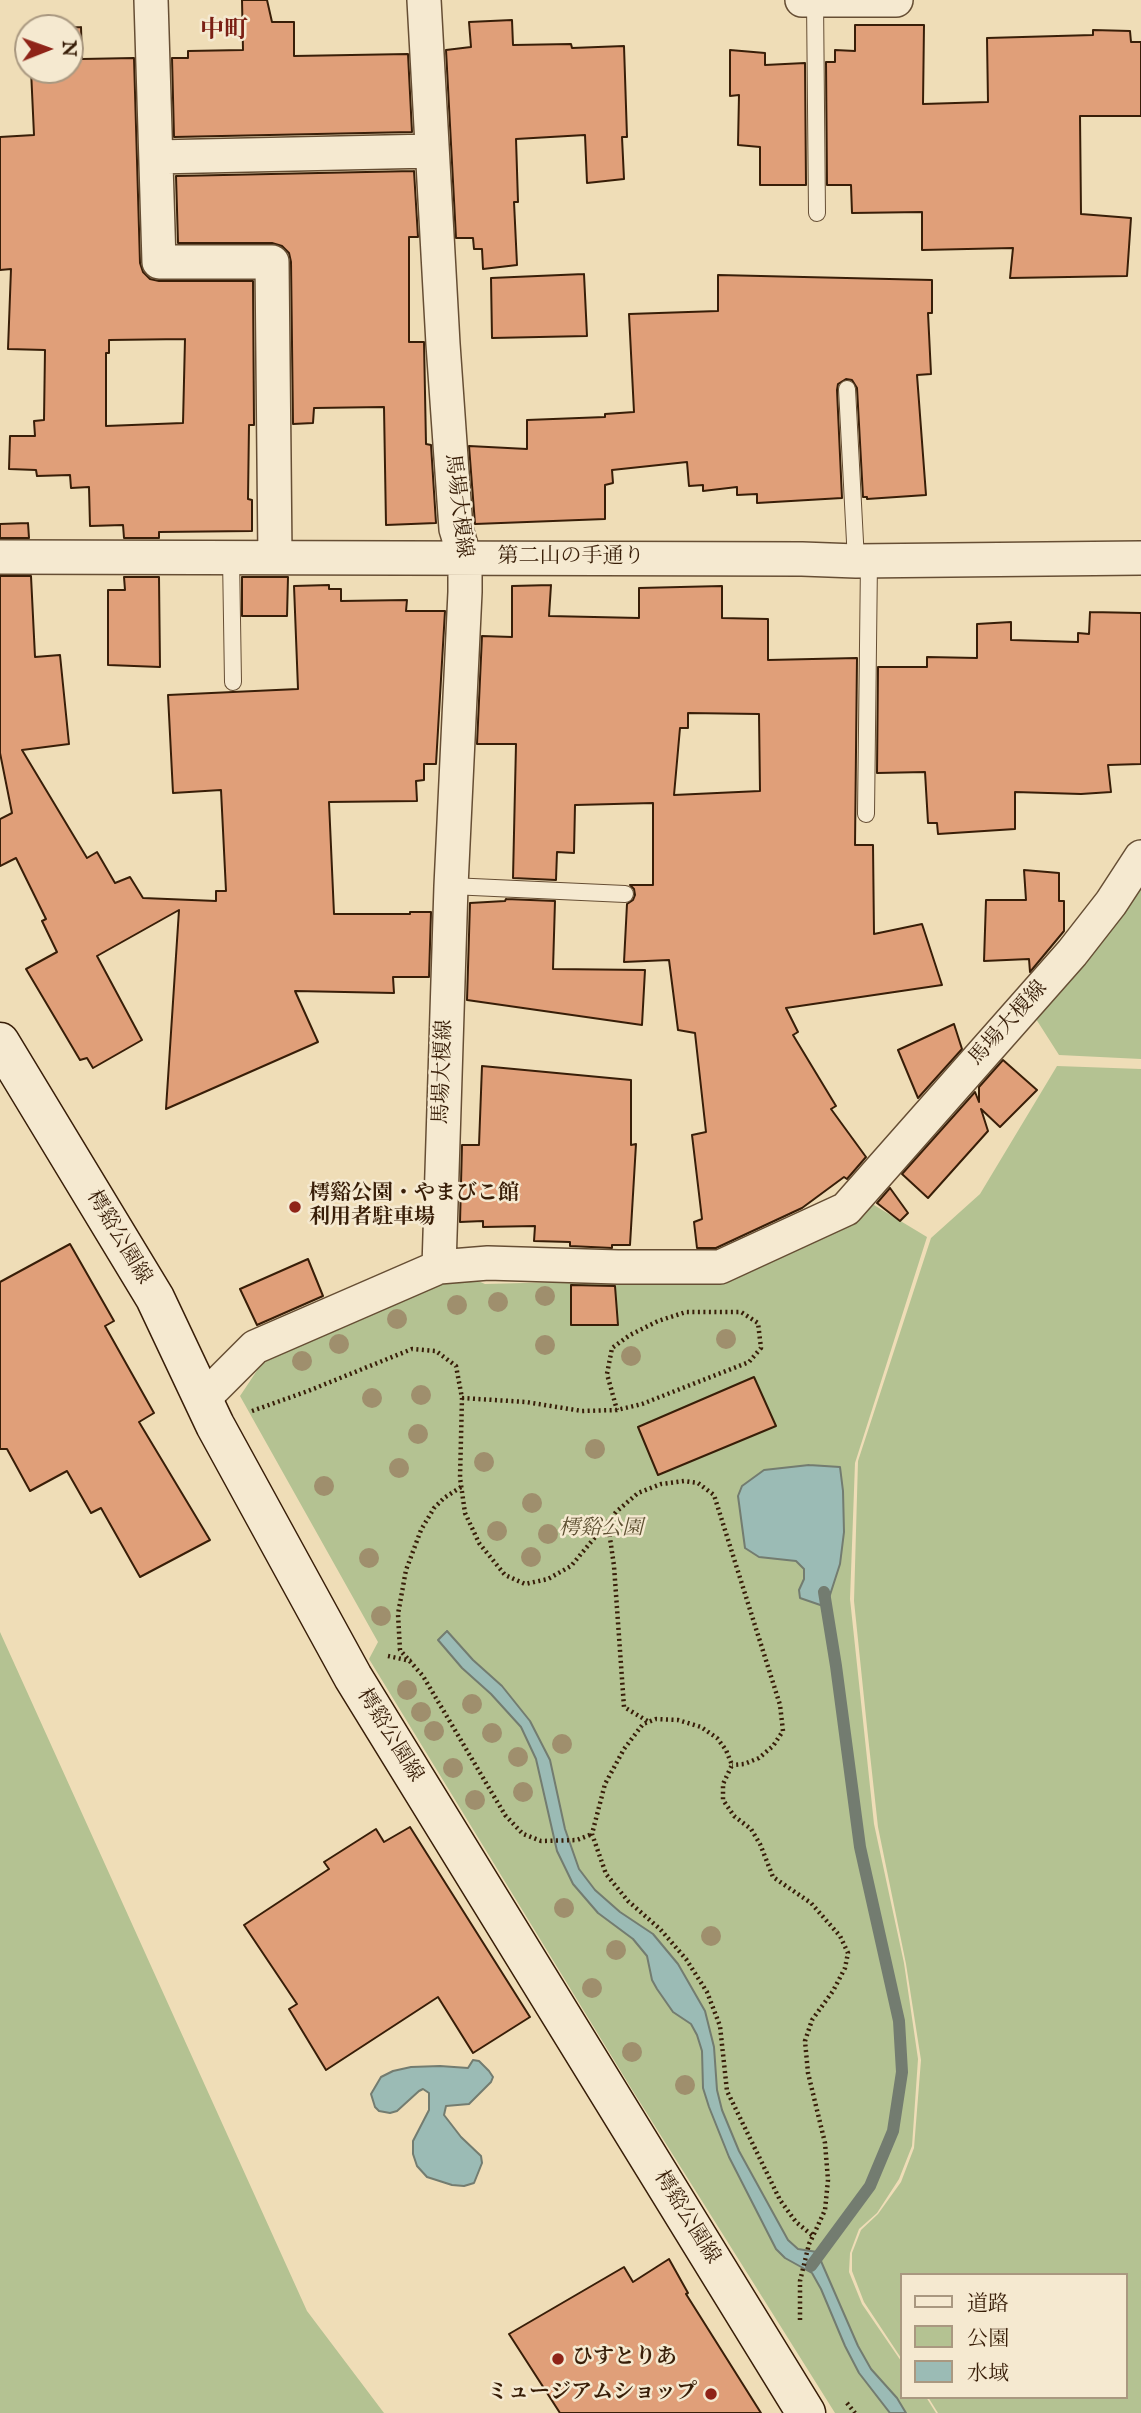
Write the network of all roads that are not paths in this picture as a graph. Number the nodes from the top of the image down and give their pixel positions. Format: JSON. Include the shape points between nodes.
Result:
{"nodes":[{"id":1,"x":150,"y":0,"type":"edge"},
{"id":2,"x":424,"y":0,"type":"edge"},
{"id":3,"x":802,"y":0,"type":"edge"},
{"id":4,"x":815,"y":0,"type":"edge"},
{"id":5,"x":896,"y":0,"type":"edge"},
{"id":6,"x":432,"y":151,"type":"junction"},
{"id":7,"x":156,"y":157,"type":"junction"},
{"id":8,"x":817,"y":213,"type":"dead end"},
{"id":9,"x":847,"y":389,"type":"dead end"},
{"id":10,"x":0,"y":557,"type":"edge"},
{"id":11,"x":231,"y":557,"type":"junction"},
{"id":12,"x":275,"y":557,"type":"junction"},
{"id":13,"x":465,"y":558,"type":"junction"},
{"id":14,"x":1141,"y":558,"type":"edge"},
{"id":15,"x":863,"y":561,"type":"junction"},
{"id":16,"x":233,"y":682,"type":"dead end"},
{"id":17,"x":866,"y":814,"type":"dead end"},
{"id":18,"x":1141,"y":858,"type":"edge"},
{"id":19,"x":451,"y":886,"type":"junction"},
{"id":20,"x":625,"y":894,"type":"dead end"},
{"id":21,"x":0,"y":1042,"type":"edge"},
{"id":22,"x":439,"y":1267,"type":"junction"},
{"id":23,"x":209,"y":1412,"type":"junction"},
{"id":24,"x":807,"y":2413,"type":"edge"}],
"edges":[{"from":1,"to":7,"type":"street"},
{"from":2,"to":6,"type":"street","name":"馬場大榎線"},
{"from":3,"to":4,"type":"street"},
{"from":4,"to":5,"type":"street"},
{"from":4,"to":8,"type":"lane"},
{"from":6,"to":7,"type":"street"},
{"from":6,"to":13,"type":"street","name":"馬場大榎線","via":[[456,529]]},
{"from":7,"to":12,"type":"street","via":[[159,262],[272,262]]},
{"from":9,"to":15,"type":"lane"},
{"from":10,"to":11,"type":"street","name":"第二山の手通り"},
{"from":11,"to":12,"type":"street","name":"第二山の手通り"},
{"from":11,"to":16,"type":"lane"},
{"from":12,"to":13,"type":"street","name":"第二山の手通り"},
{"from":13,"to":15,"type":"street","name":"第二山の手通り"},
{"from":13,"to":19,"type":"street","name":"馬場大榎線"},
{"from":14,"to":15,"type":"street","name":"第二山の手通り"},
{"from":15,"to":17,"type":"lane"},
{"from":18,"to":22,"type":"street","name":"馬場大榎線","via":[[1072,953],[845,1209],[720,1266],[488,1263]]},
{"from":19,"to":20,"type":"lane"},
{"from":19,"to":22,"type":"street","name":"馬場大榎線"},
{"from":21,"to":23,"type":"main road","name":"樗谿公園線","via":[[155,1298]]},
{"from":22,"to":23,"type":"street","via":[[255,1347]]},
{"from":23,"to":24,"type":"main road","name":"樗谿公園線","via":[[353,1677]]}]}
